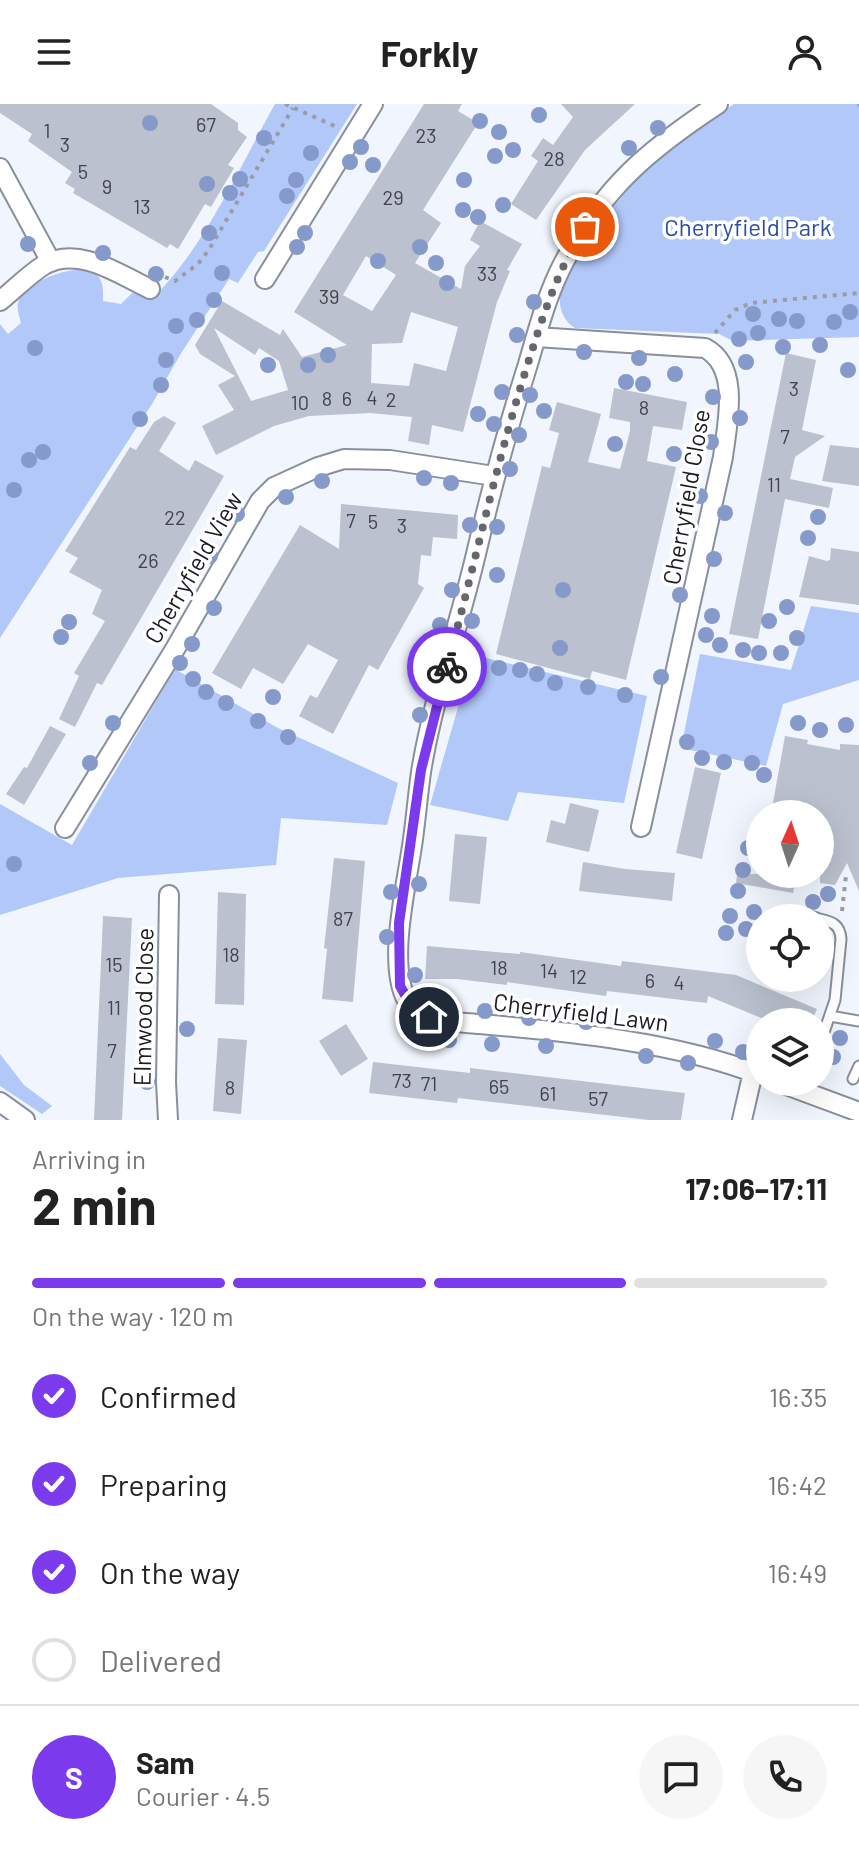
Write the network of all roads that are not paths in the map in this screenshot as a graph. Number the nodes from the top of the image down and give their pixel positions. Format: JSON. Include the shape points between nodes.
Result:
{"nodes":[{"id":1,"x":373,"y":104,"type":"edge"},
{"id":2,"x":718,"y":104,"type":"edge"},
{"id":3,"x":0,"y":168,"type":"edge"},
{"id":4,"x":51,"y":262,"type":"junction"},
{"id":5,"x":265,"y":279,"type":"dead end"},
{"id":6,"x":155,"y":282,"type":"road end"},
{"id":7,"x":0,"y":301,"type":"edge"},
{"id":8,"x":536,"y":337,"type":"junction"},
{"id":9,"x":494,"y":476,"type":"junction"},
{"id":10,"x":641,"y":827,"type":"dead end"},
{"id":11,"x":65,"y":828,"type":"dead end"},
{"id":12,"x":169,"y":895,"type":"dead end"},
{"id":13,"x":834,"y":923,"type":"edge"},
{"id":14,"x":832,"y":1008,"type":"edge"},
{"id":15,"x":834,"y":1017,"type":"edge"},
{"id":16,"x":859,"y":1021,"type":"edge"},
{"id":17,"x":859,"y":1066,"type":"edge"},
{"id":18,"x":746,"y":1070,"type":"edge"},
{"id":19,"x":853,"y":1079,"type":"dead end"},
{"id":20,"x":750,"y":1096,"type":"edge"},
{"id":21,"x":824,"y":1096,"type":"edge"},
{"id":22,"x":0,"y":1102,"type":"edge"},
{"id":23,"x":859,"y":1112,"type":"edge"},
{"id":24,"x":25,"y":1120,"type":"edge"},
{"id":25,"x":168,"y":1120,"type":"edge"},
{"id":26,"x":742,"y":1120,"type":"edge"}],
"edges":[{"from":1,"to":5,"type":"street"},
{"from":2,"to":8,"type":"street","via":[[647,154],[601,202],[561,267]]},
{"from":3,"to":4,"type":"street"},
{"from":4,"to":6,"type":"street","via":[[91,261]]},
{"from":4,"to":7,"type":"street"},
{"from":8,"to":9,"type":"street"},
{"from":8,"to":10,"type":"street","name":"Cherryfield Close","via":[[705,348],[719,358],[726,374],[725,444]]},
{"from":9,"to":11,"type":"street","name":"Cherryfield View","via":[[359,458],[318,467],[271,489]]},
{"from":9,"to":18,"type":"street","name":"Cherryfield Lawn","via":[[421,770],[399,923],[400,986],[412,1007],[429,1017],[682,1050]]},
{"from":12,"to":25,"type":"street","name":"Elmwood Close"},
{"from":13,"to":14,"type":"lane","via":[[841,939]]},
{"from":15,"to":16,"type":"lane"},
{"from":17,"to":19,"type":"lane"},
{"from":20,"to":26,"type":"street"},
{"from":21,"to":23,"type":"street"},
{"from":22,"to":24,"type":"street"}]}
